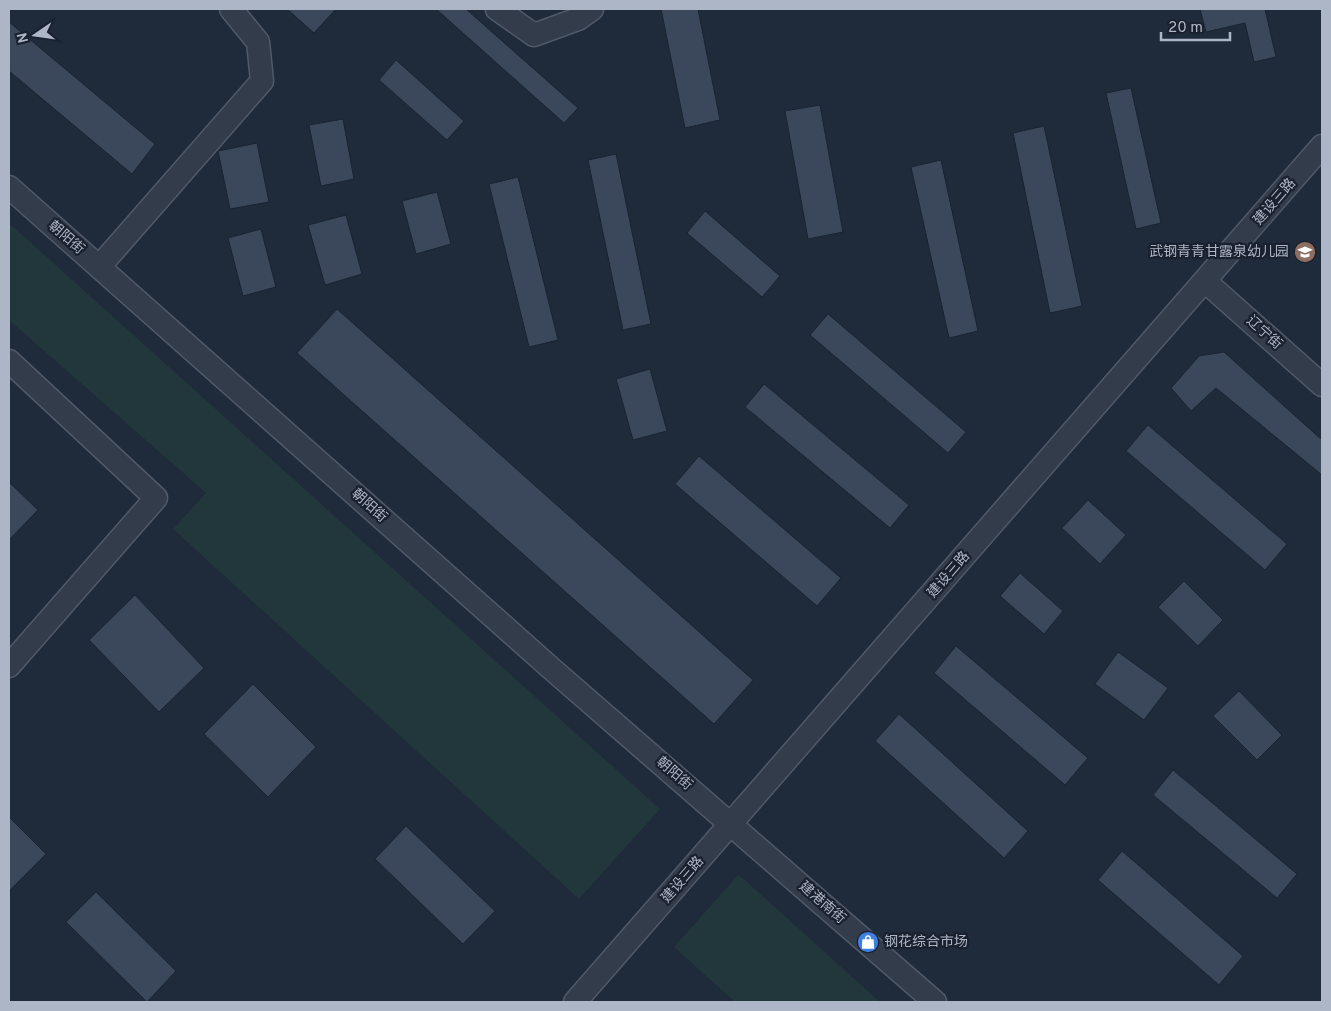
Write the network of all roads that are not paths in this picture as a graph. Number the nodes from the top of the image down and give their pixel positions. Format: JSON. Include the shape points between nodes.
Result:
{"nodes":[{"id":1,"x":231,"y":9,"type":"edge"},
{"id":2,"x":497,"y":9,"type":"edge"},
{"id":3,"x":592,"y":9,"type":"edge"},
{"id":4,"x":1322,"y":146,"type":"edge"},
{"id":5,"x":9,"y":187,"type":"edge"},
{"id":6,"x":99,"y":267,"type":"junction"},
{"id":7,"x":1206,"y":282,"type":"junction"},
{"id":8,"x":9,"y":361,"type":"edge"},
{"id":9,"x":1322,"y":385,"type":"edge"},
{"id":10,"x":9,"y":666,"type":"edge"},
{"id":11,"x":732,"y":824,"type":"junction"},
{"id":12,"x":575,"y":1002,"type":"edge"},
{"id":13,"x":935,"y":1002,"type":"edge"}],
"edges":[{"from":1,"to":6,"type":"street","via":[[258,42],[262,81]]},
{"from":2,"to":3,"type":"street","via":[[534,35],[578,19]]},
{"from":4,"to":7,"type":"street","name":"建设三路"},
{"from":5,"to":6,"type":"street","name":"朝阳街"},
{"from":6,"to":11,"type":"street","name":"朝阳街"},
{"from":7,"to":9,"type":"street","name":"辽宁街"},
{"from":7,"to":11,"type":"street","name":"建设三路"},
{"from":8,"to":10,"type":"street","via":[[156,498]]},
{"from":11,"to":12,"type":"street","name":"建设三路"},
{"from":11,"to":13,"type":"street","name":"建港南街"}]}
